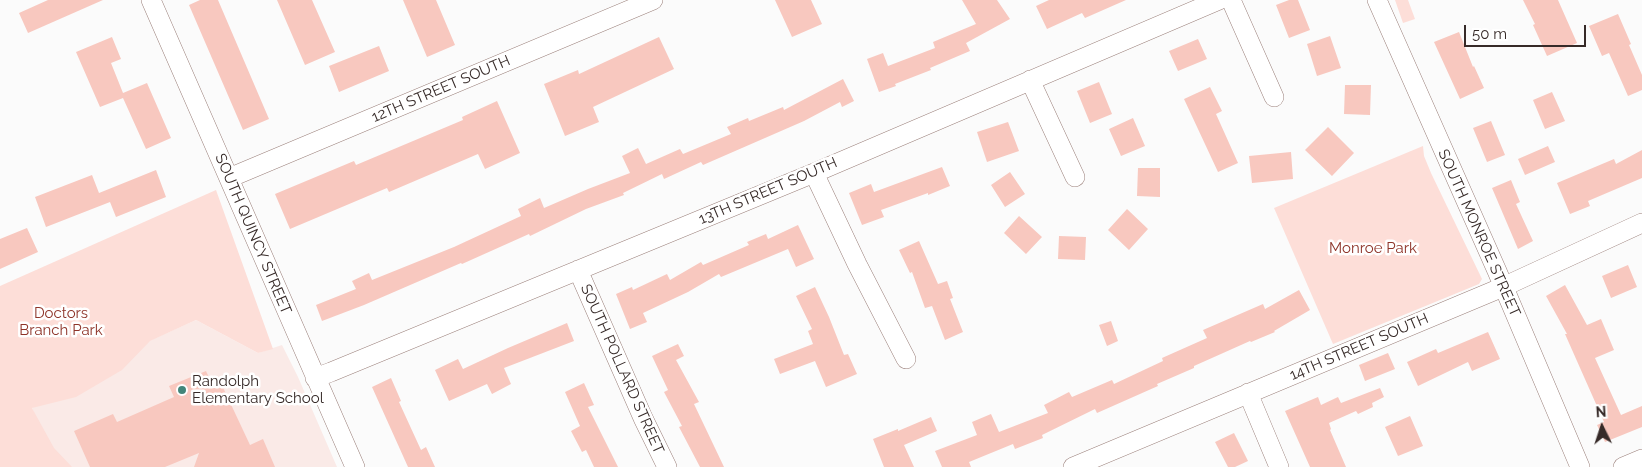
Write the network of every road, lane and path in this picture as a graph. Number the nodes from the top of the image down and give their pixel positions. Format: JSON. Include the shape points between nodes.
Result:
{"nodes":[{"id":1,"x":151,"y":0,"type":"edge"},
{"id":2,"x":653,"y":0,"type":"edge"},
{"id":3,"x":1219,"y":0,"type":"edge"},
{"id":4,"x":1231,"y":0,"type":"edge"},
{"id":5,"x":1377,"y":0,"type":"edge"},
{"id":6,"x":1030,"y":80,"type":"junction"},
{"id":7,"x":1274,"y":97,"type":"dead end"},
{"id":8,"x":814,"y":173,"type":"junction"},
{"id":9,"x":1075,"y":177,"type":"dead end"},
{"id":10,"x":229,"y":178,"type":"junction"},
{"id":11,"x":1642,"y":223,"type":"edge"},
{"id":12,"x":578,"y":270,"type":"junction"},
{"id":13,"x":1503,"y":287,"type":"junction"},
{"id":14,"x":906,"y":359,"type":"dead end"},
{"id":15,"x":315,"y":378,"type":"junction"},
{"id":16,"x":1248,"y":393,"type":"junction"},
{"id":17,"x":1642,"y":459,"type":"edge"},
{"id":18,"x":355,"y":467,"type":"edge"},
{"id":19,"x":667,"y":467,"type":"edge"},
{"id":20,"x":1073,"y":467,"type":"edge"},
{"id":21,"x":1279,"y":467,"type":"edge"},
{"id":22,"x":1580,"y":467,"type":"edge"},
{"id":23,"x":1623,"y":467,"type":"edge"}],
"edges":[{"from":1,"to":10,"type":"street","name":"SOUTH QUINCY STREET"},
{"from":2,"to":10,"type":"street","name":"12TH STREET SOUTH"},
{"from":3,"to":6,"type":"street","name":"13TH STREET SOUTH"},
{"from":4,"to":7,"type":"street"},
{"from":5,"to":13,"type":"street","name":"SOUTH MONROE STREET"},
{"from":6,"to":8,"type":"street","name":"13TH STREET SOUTH"},
{"from":6,"to":9,"type":"street"},
{"from":8,"to":12,"type":"street","name":"13TH STREET SOUTH"},
{"from":8,"to":14,"type":"street"},
{"from":10,"to":15,"type":"street","name":"SOUTH QUINCY STREET"},
{"from":11,"to":13,"type":"street","name":"14TH STREET SOUTH"},
{"from":12,"to":15,"type":"street","name":"13TH STREET SOUTH"},
{"from":12,"to":19,"type":"street","name":"SOUTH POLLARD STREET"},
{"from":13,"to":16,"type":"street","name":"14TH STREET SOUTH"},
{"from":13,"to":22,"type":"street","name":"SOUTH MONROE STREET"},
{"from":15,"to":18,"type":"street","name":"SOUTH QUINCY STREET"},
{"from":16,"to":20,"type":"street","name":"14TH STREET SOUTH"},
{"from":16,"to":21,"type":"street"},
{"from":17,"to":23,"type":"street"}]}
